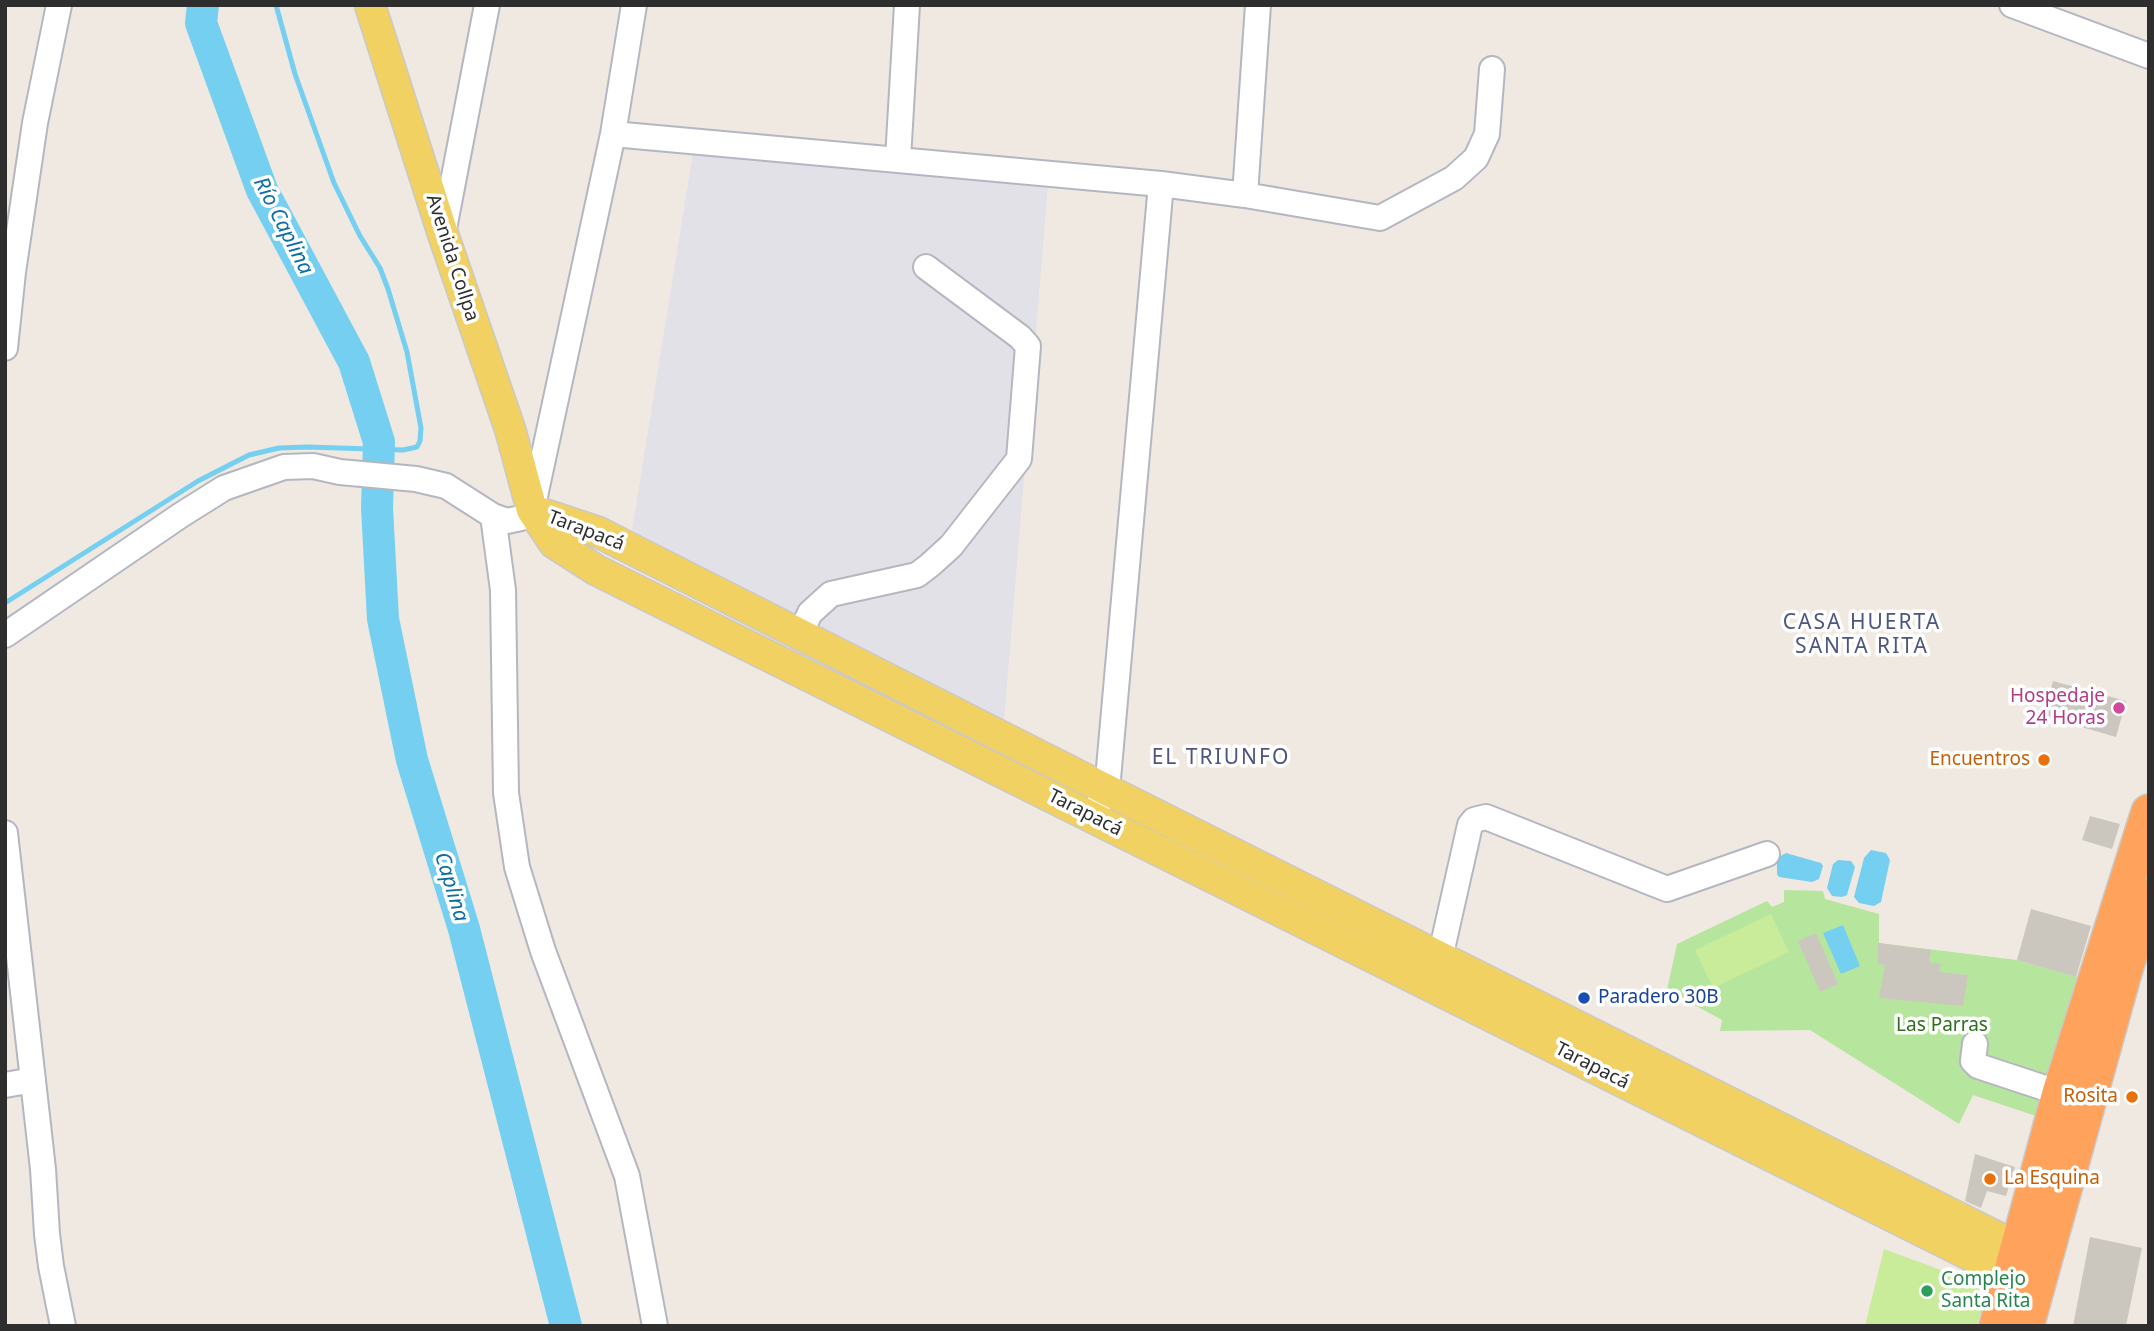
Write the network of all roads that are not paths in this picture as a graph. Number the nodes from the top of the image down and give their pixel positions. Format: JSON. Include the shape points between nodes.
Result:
{"nodes":[{"id":1,"x":59,"y":5,"type":"edge"},
{"id":2,"x":370,"y":5,"type":"edge"},
{"id":3,"x":487,"y":5,"type":"edge"},
{"id":4,"x":634,"y":5,"type":"edge"},
{"id":5,"x":908,"y":5,"type":"edge"},
{"id":6,"x":1258,"y":5,"type":"edge"},
{"id":7,"x":2012,"y":5,"type":"edge"},
{"id":8,"x":2149,"y":56,"type":"edge"},
{"id":9,"x":1492,"y":69,"type":"dead end"},
{"id":10,"x":613,"y":134,"type":"junction"},
{"id":11,"x":898,"y":159,"type":"junction"},
{"id":12,"x":1161,"y":184,"type":"junction"},
{"id":13,"x":1245,"y":195,"type":"junction"},
{"id":14,"x":443,"y":234,"type":"junction"},
{"id":15,"x":926,"y":267,"type":"dead end"},
{"id":16,"x":5,"y":348,"type":"edge"},
{"id":17,"x":532,"y":510,"type":"junction"},
{"id":18,"x":493,"y":516,"type":"junction"},
{"id":19,"x":800,"y":634,"type":"junction"},
{"id":20,"x":5,"y":635,"type":"edge"},
{"id":21,"x":785,"y":664,"type":"junction"},
{"id":22,"x":1107,"y":790,"type":"junction"},
{"id":23,"x":1091,"y":816,"type":"junction"},
{"id":24,"x":2148,"y":819,"type":"edge"},
{"id":25,"x":5,"y":833,"type":"edge"},
{"id":26,"x":1768,"y":854,"type":"dead end"},
{"id":27,"x":1271,"y":872,"type":"junction"},
{"id":28,"x":2149,"y":893,"type":"edge"},
{"id":29,"x":9,"y":896,"type":"edge"},
{"id":30,"x":1259,"y":900,"type":"junction"},
{"id":31,"x":1405,"y":956,"type":"junction"},
{"id":32,"x":1440,"y":958,"type":"junction"},
{"id":33,"x":2112,"y":968,"type":"junction"},
{"id":34,"x":1975,"y":1044,"type":"dead end"},
{"id":35,"x":1591,"y":1049,"type":"junction"},
{"id":36,"x":33,"y":1080,"type":"junction"},
{"id":37,"x":5,"y":1085,"type":"edge"},
{"id":38,"x":2074,"y":1097,"type":"junction"},
{"id":39,"x":2026,"y":1267,"type":"junction"},
{"id":40,"x":63,"y":1326,"type":"edge"},
{"id":41,"x":655,"y":1326,"type":"edge"},
{"id":42,"x":1997,"y":1326,"type":"edge"},
{"id":43,"x":2026,"y":1326,"type":"edge"}],
"edges":[{"from":1,"to":16,"type":"street","via":[[35,123]]},
{"from":2,"to":14,"type":"main road","name":"Avenida Collpa"},
{"from":3,"to":14,"type":"street"},
{"from":4,"to":10,"type":"street"},
{"from":5,"to":11,"type":"street"},
{"from":6,"to":13,"type":"street"},
{"from":7,"to":8,"type":"street"},
{"from":9,"to":13,"type":"street","via":[[1487,134],[1476,158],[1454,178],[1380,218]]},
{"from":10,"to":11,"type":"street"},
{"from":10,"to":17,"type":"street"},
{"from":11,"to":12,"type":"street"},
{"from":12,"to":13,"type":"street"},
{"from":12,"to":22,"type":"street"},
{"from":14,"to":17,"type":"main road","name":"Avenida Collpa","via":[[510,429]]},
{"from":15,"to":19,"type":"street","via":[[1028,346],[1019,459],[951,546],[917,575],[831,594],[810,612]]},
{"from":17,"to":18,"type":"street","via":[[507,521]]},
{"from":17,"to":19,"type":"main road","name":"Tarapacá","via":[[598,532]]},
{"from":17,"to":21,"type":"main road","name":"Tarapacá","via":[[554,543],[596,570]]},
{"from":18,"to":20,"type":"street","via":[[446,486],[313,466],[284,467],[224,488]]},
{"from":18,"to":41,"type":"street","via":[[503,590],[506,793],[517,867],[542,950],[627,1176]]},
{"from":19,"to":21,"type":"main road"},
{"from":19,"to":22,"type":"main road","name":"Tarapacá"},
{"from":21,"to":23,"type":"main road","name":"Tarapacá"},
{"from":22,"to":23,"type":"street"},
{"from":22,"to":27,"type":"main road","name":"Tarapacá"},
{"from":23,"to":30,"type":"main road","name":"Tarapacá"},
{"from":24,"to":33,"type":"highway"},
{"from":25,"to":29,"type":"street"},
{"from":26,"to":32,"type":"street","via":[[1667,889],[1486,817],[1474,820]]},
{"from":27,"to":30,"type":"main road"},
{"from":27,"to":31,"type":"main road","name":"Tarapacá"},
{"from":28,"to":33,"type":"highway"},
{"from":29,"to":36,"type":"street"},
{"from":30,"to":31,"type":"main road","name":"Tarapacá"},
{"from":31,"to":32,"type":"main road","name":"Tarapacá"},
{"from":31,"to":35,"type":"main road","name":"Tarapacá"},
{"from":32,"to":35,"type":"main road","name":"Tarapacá"},
{"from":33,"to":38,"type":"highway"},
{"from":34,"to":38,"type":"street","via":[[1973,1061],[1978,1066]]},
{"from":35,"to":39,"type":"main road","name":"Tarapacá"},
{"from":36,"to":37,"type":"street"},
{"from":36,"to":40,"type":"street","via":[[47,1234]]},
{"from":38,"to":39,"type":"highway"},
{"from":39,"to":42,"type":"highway"},
{"from":39,"to":43,"type":"highway"}]}
